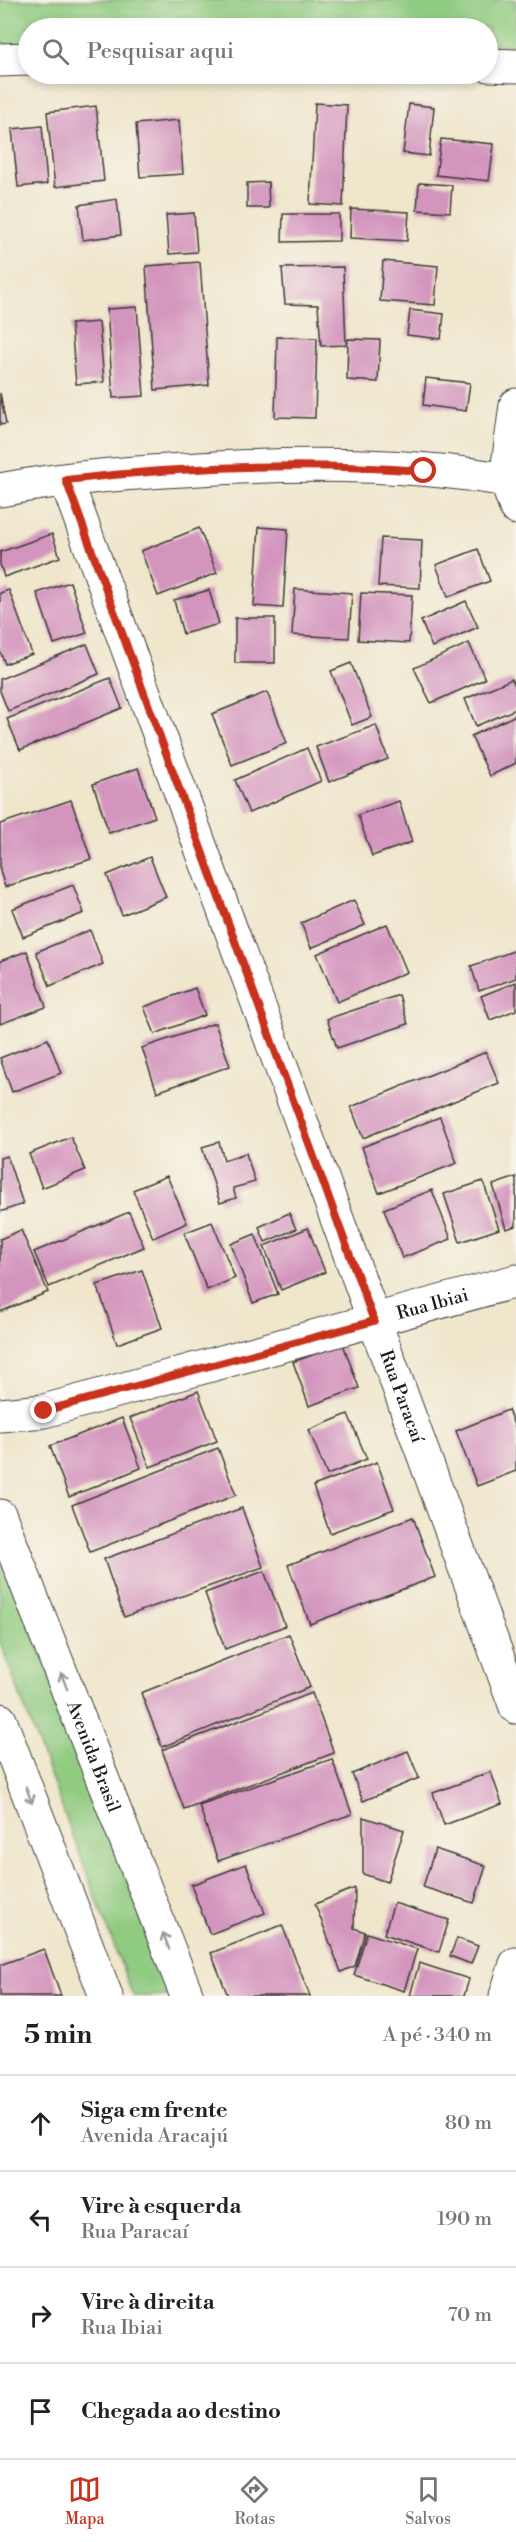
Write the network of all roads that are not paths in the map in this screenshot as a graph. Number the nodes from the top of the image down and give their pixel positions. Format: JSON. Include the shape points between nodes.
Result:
{"nodes":[{"id":1,"x":18,"y":59,"type":"edge"},
{"id":2,"x":0,"y":60,"type":"edge"},
{"id":3,"x":498,"y":65,"type":"edge"},
{"id":4,"x":516,"y":66,"type":"edge"},
{"id":5,"x":516,"y":405,"type":"edge"},
{"id":6,"x":66,"y":480,"type":"junction"},
{"id":7,"x":0,"y":489,"type":"edge"},
{"id":8,"x":513,"y":490,"type":"edge"},
{"id":9,"x":516,"y":1281,"type":"edge"},
{"id":10,"x":374,"y":1321,"type":"junction"},
{"id":11,"x":0,"y":1414,"type":"edge"},
{"id":12,"x":0,"y":1516,"type":"edge"},
{"id":13,"x":516,"y":1707,"type":"edge"},
{"id":14,"x":0,"y":1720,"type":"edge"},
{"id":15,"x":516,"y":1964,"type":"edge"},
{"id":16,"x":106,"y":1996,"type":"edge"},
{"id":17,"x":187,"y":1996,"type":"edge"},
{"id":18,"x":506,"y":1996,"type":"edge"}],
"edges":[{"from":1,"to":2,"type":"street"},
{"from":3,"to":4,"type":"street"},
{"from":5,"to":8,"type":"street"},
{"from":6,"to":7,"type":"street"},
{"from":6,"to":8,"type":"street","via":[[174,469],[313,465],[414,470]]},
{"from":6,"to":10,"type":"street","name":"Rua Paracaí"},
{"from":9,"to":10,"type":"street","name":"Rua Ibiai"},
{"from":10,"to":11,"type":"street","name":"Rua Ibiai","via":[[44,1411]]},
{"from":10,"to":13,"type":"street","name":"Rua Paracaí"},
{"from":17,"to":12,"type":"street","name":"Avenida Brasil","one_way":true},
{"from":14,"to":16,"type":"street","one_way":true},
{"from":15,"to":18,"type":"street"}]}
